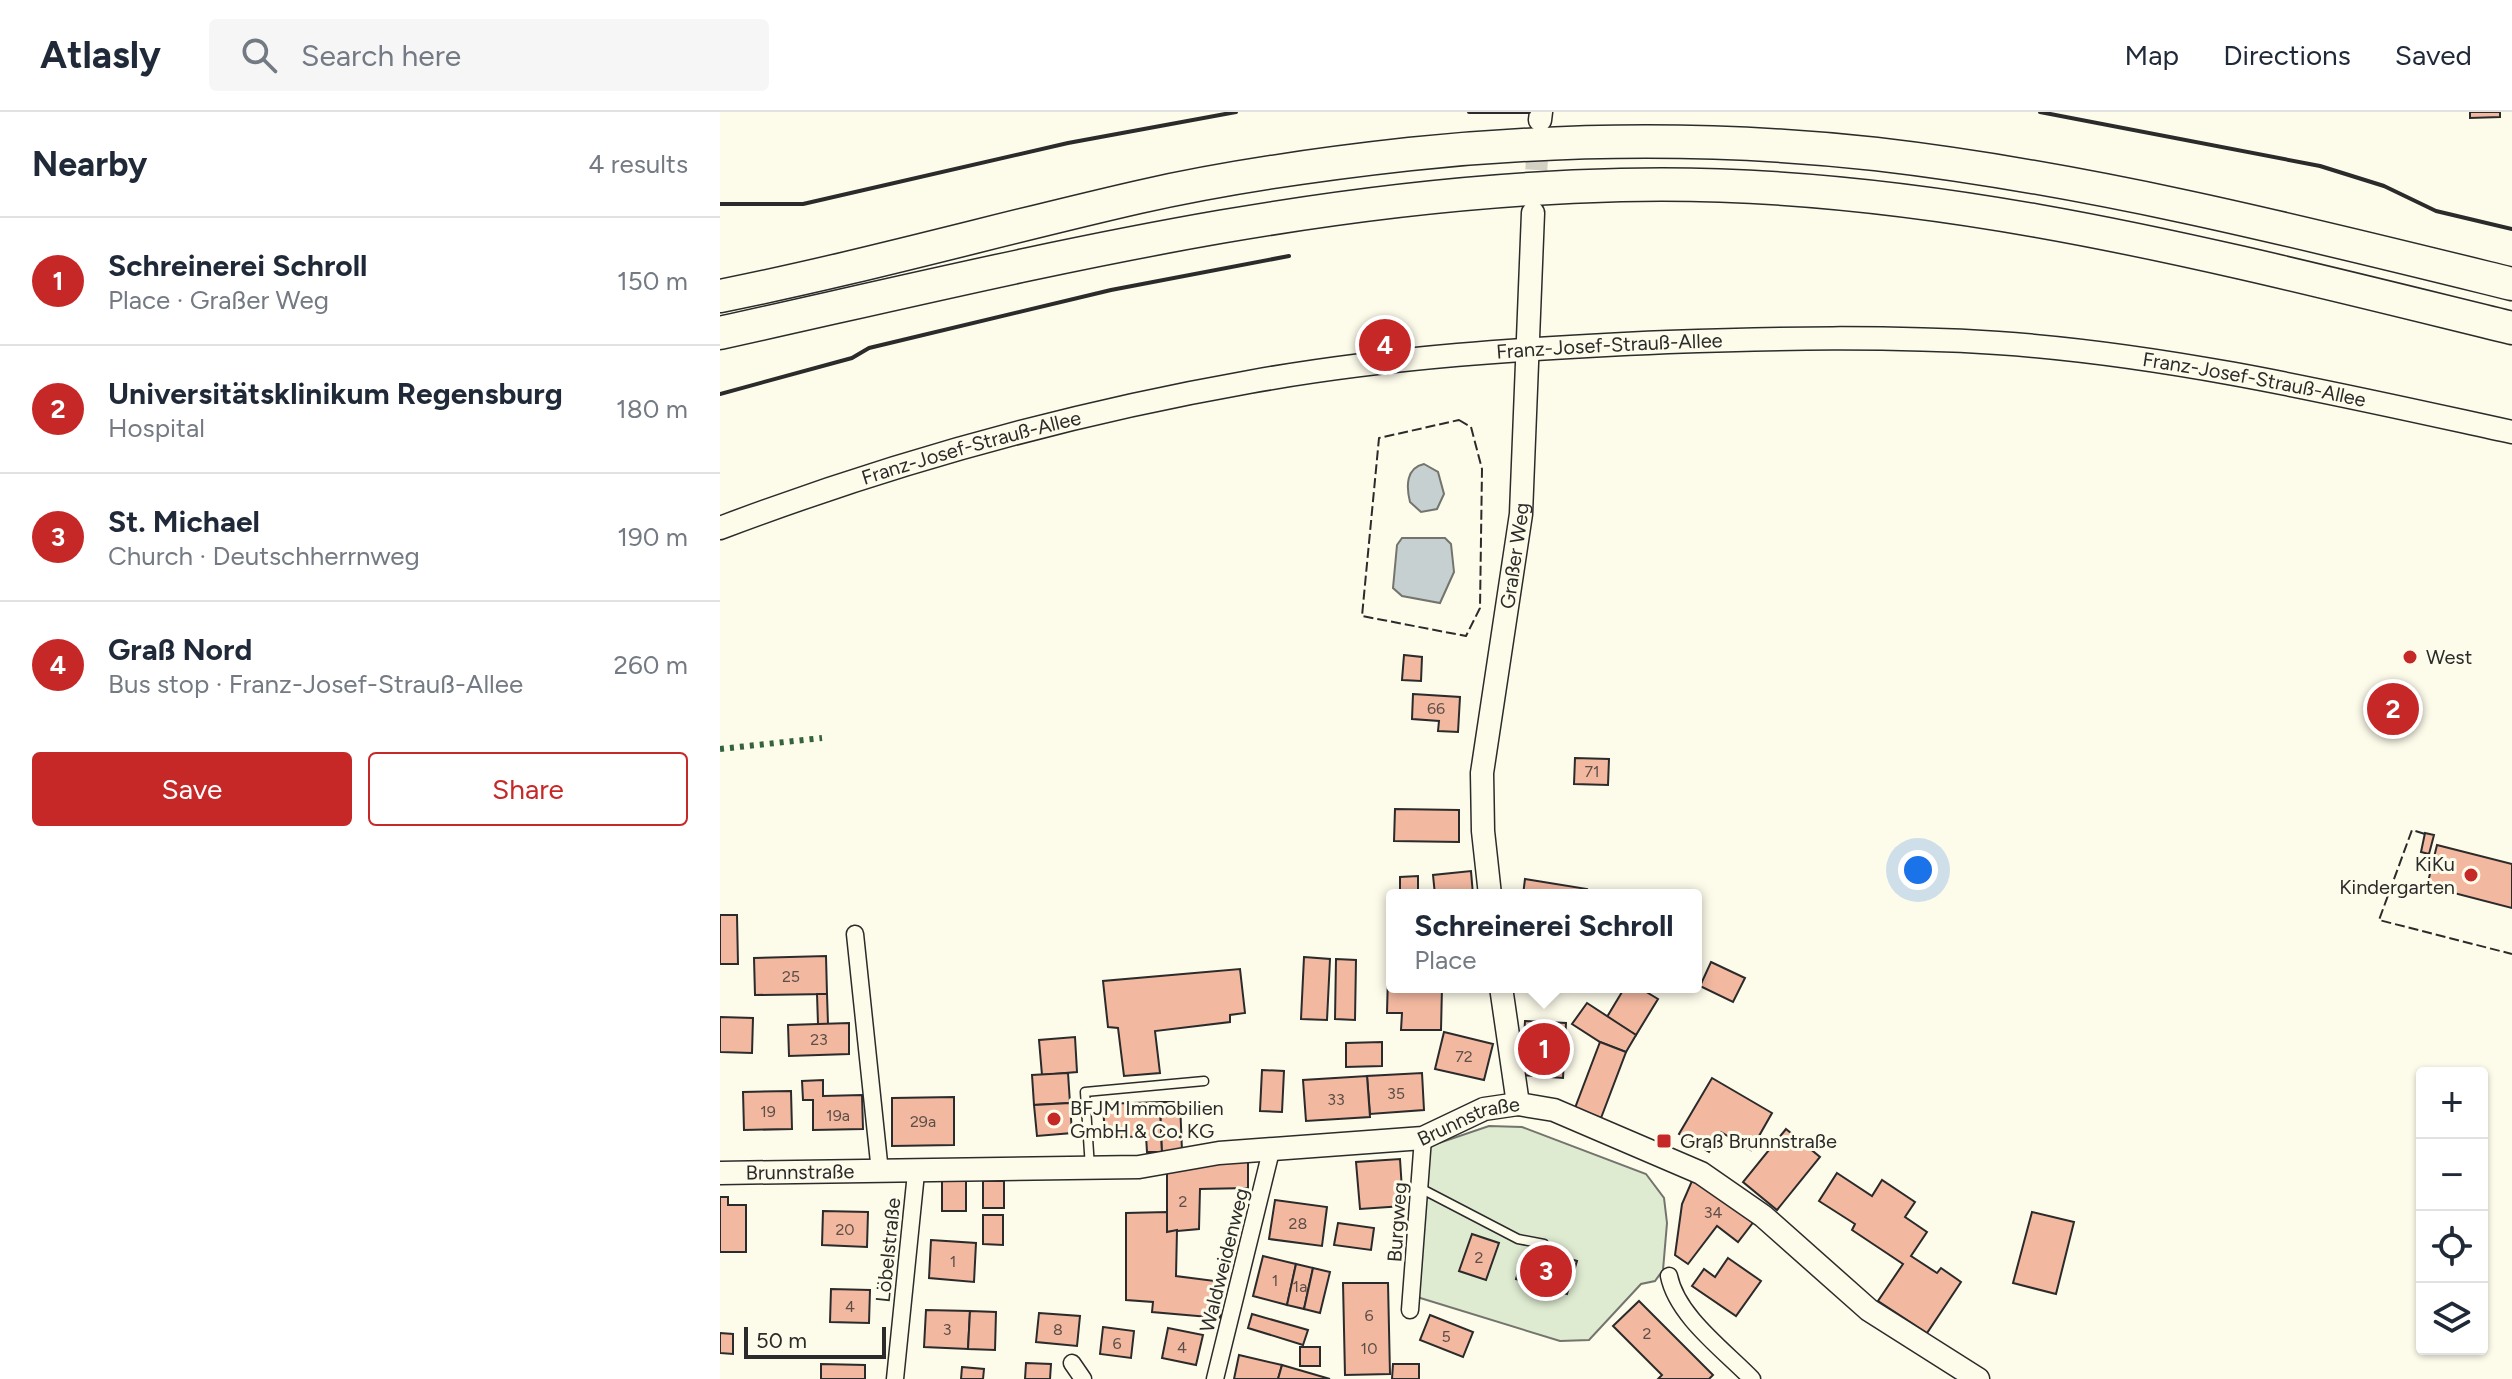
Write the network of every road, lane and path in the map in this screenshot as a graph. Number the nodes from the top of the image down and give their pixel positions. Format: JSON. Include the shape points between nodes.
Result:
{"nodes":[{"id":1,"x":1533,"y":213,"type":"tunnel mouth"},
{"id":2,"x":2512,"y":284,"type":"edge"},
{"id":3,"x":720,"y":296,"type":"edge"},
{"id":4,"x":2512,"y":328,"type":"edge"},
{"id":5,"x":720,"y":333,"type":"edge"},
{"id":6,"x":1528,"y":350,"type":"junction"},
{"id":7,"x":2512,"y":432,"type":"edge"},
{"id":8,"x":720,"y":528,"type":"edge"},
{"id":9,"x":1489,"y":889,"type":"edge"},
{"id":10,"x":855,"y":934,"type":"dead end"},
{"id":11,"x":1502,"y":993,"type":"edge"},
{"id":12,"x":1204,"y":1081,"type":"dead end"},
{"id":13,"x":1518,"y":1104,"type":"junction"},
{"id":14,"x":1423,"y":1138,"type":"junction"},
{"id":15,"x":1271,"y":1151,"type":"junction"},
{"id":16,"x":1090,"y":1168,"type":"junction"},
{"id":17,"x":880,"y":1172,"type":"junction"},
{"id":18,"x":720,"y":1173,"type":"edge"},
{"id":19,"x":916,"y":1173,"type":"junction"},
{"id":20,"x":1419,"y":1188,"type":"junction"},
{"id":21,"x":1544,"y":1244,"type":"dead end"},
{"id":22,"x":1669,"y":1276,"type":"dead end"},
{"id":23,"x":1410,"y":1310,"type":"dead end"},
{"id":24,"x":1072,"y":1363,"type":"dead end"},
{"id":25,"x":895,"y":1379,"type":"edge"},
{"id":26,"x":1083,"y":1379,"type":"edge"},
{"id":27,"x":1215,"y":1379,"type":"edge"},
{"id":28,"x":1752,"y":1379,"type":"edge"},
{"id":29,"x":1978,"y":1379,"type":"edge"}],
"edges":[{"from":1,"to":6,"type":"street","name":"Graßer Weg"},
{"from":2,"to":3,"type":"highway","via":[[2169,202],[1986,170],[1792,147],[1620,141],[1412,154],[1226,180]]},
{"from":4,"to":5,"type":"highway","via":[[2235,260],[2007,216],[1824,193],[1625,184],[1421,196],[1238,221]]},
{"from":6,"to":7,"type":"street","name":"Franz-Josef-Strauß-Allee","via":[[1783,338],[1996,343],[2215,369]]},
{"from":6,"to":8,"type":"street","name":"Franz-Josef-Strauß-Allee","via":[[1252,381],[1094,413],[821,490]]},
{"from":6,"to":9,"type":"street","name":"Graßer Weg","via":[[1521,514],[1482,773]]},
{"from":10,"to":17,"type":"street","name":"Brunnstraße"},
{"from":11,"to":13,"type":"street"},
{"from":12,"to":16,"type":"lane","via":[[1085,1092]]},
{"from":13,"to":14,"type":"street","name":"Brunnstraße","via":[[1484,1109]]},
{"from":13,"to":29,"type":"street","name":"Brunnstraße","via":[[1554,1110],[1701,1173],[1763,1216],[1869,1310]]},
{"from":14,"to":15,"type":"street","name":"Brunnstraße"},
{"from":14,"to":20,"type":"street","name":"Burgweg"},
{"from":15,"to":16,"type":"street","name":"Brunnstraße"},
{"from":15,"to":27,"type":"street","name":"Waldweidenweg"},
{"from":16,"to":19,"type":"street","name":"Brunnstraße"},
{"from":17,"to":18,"type":"street","name":"Brunnstraße"},
{"from":17,"to":19,"type":"street","name":"Brunnstraße"},
{"from":19,"to":25,"type":"street","name":"Löbelstraße"},
{"from":20,"to":21,"type":"lane","via":[[1518,1239]]},
{"from":20,"to":23,"type":"street","name":"Burgweg"},
{"from":22,"to":28,"type":"street","via":[[1681,1305]]},
{"from":24,"to":26,"type":"street"}]}
